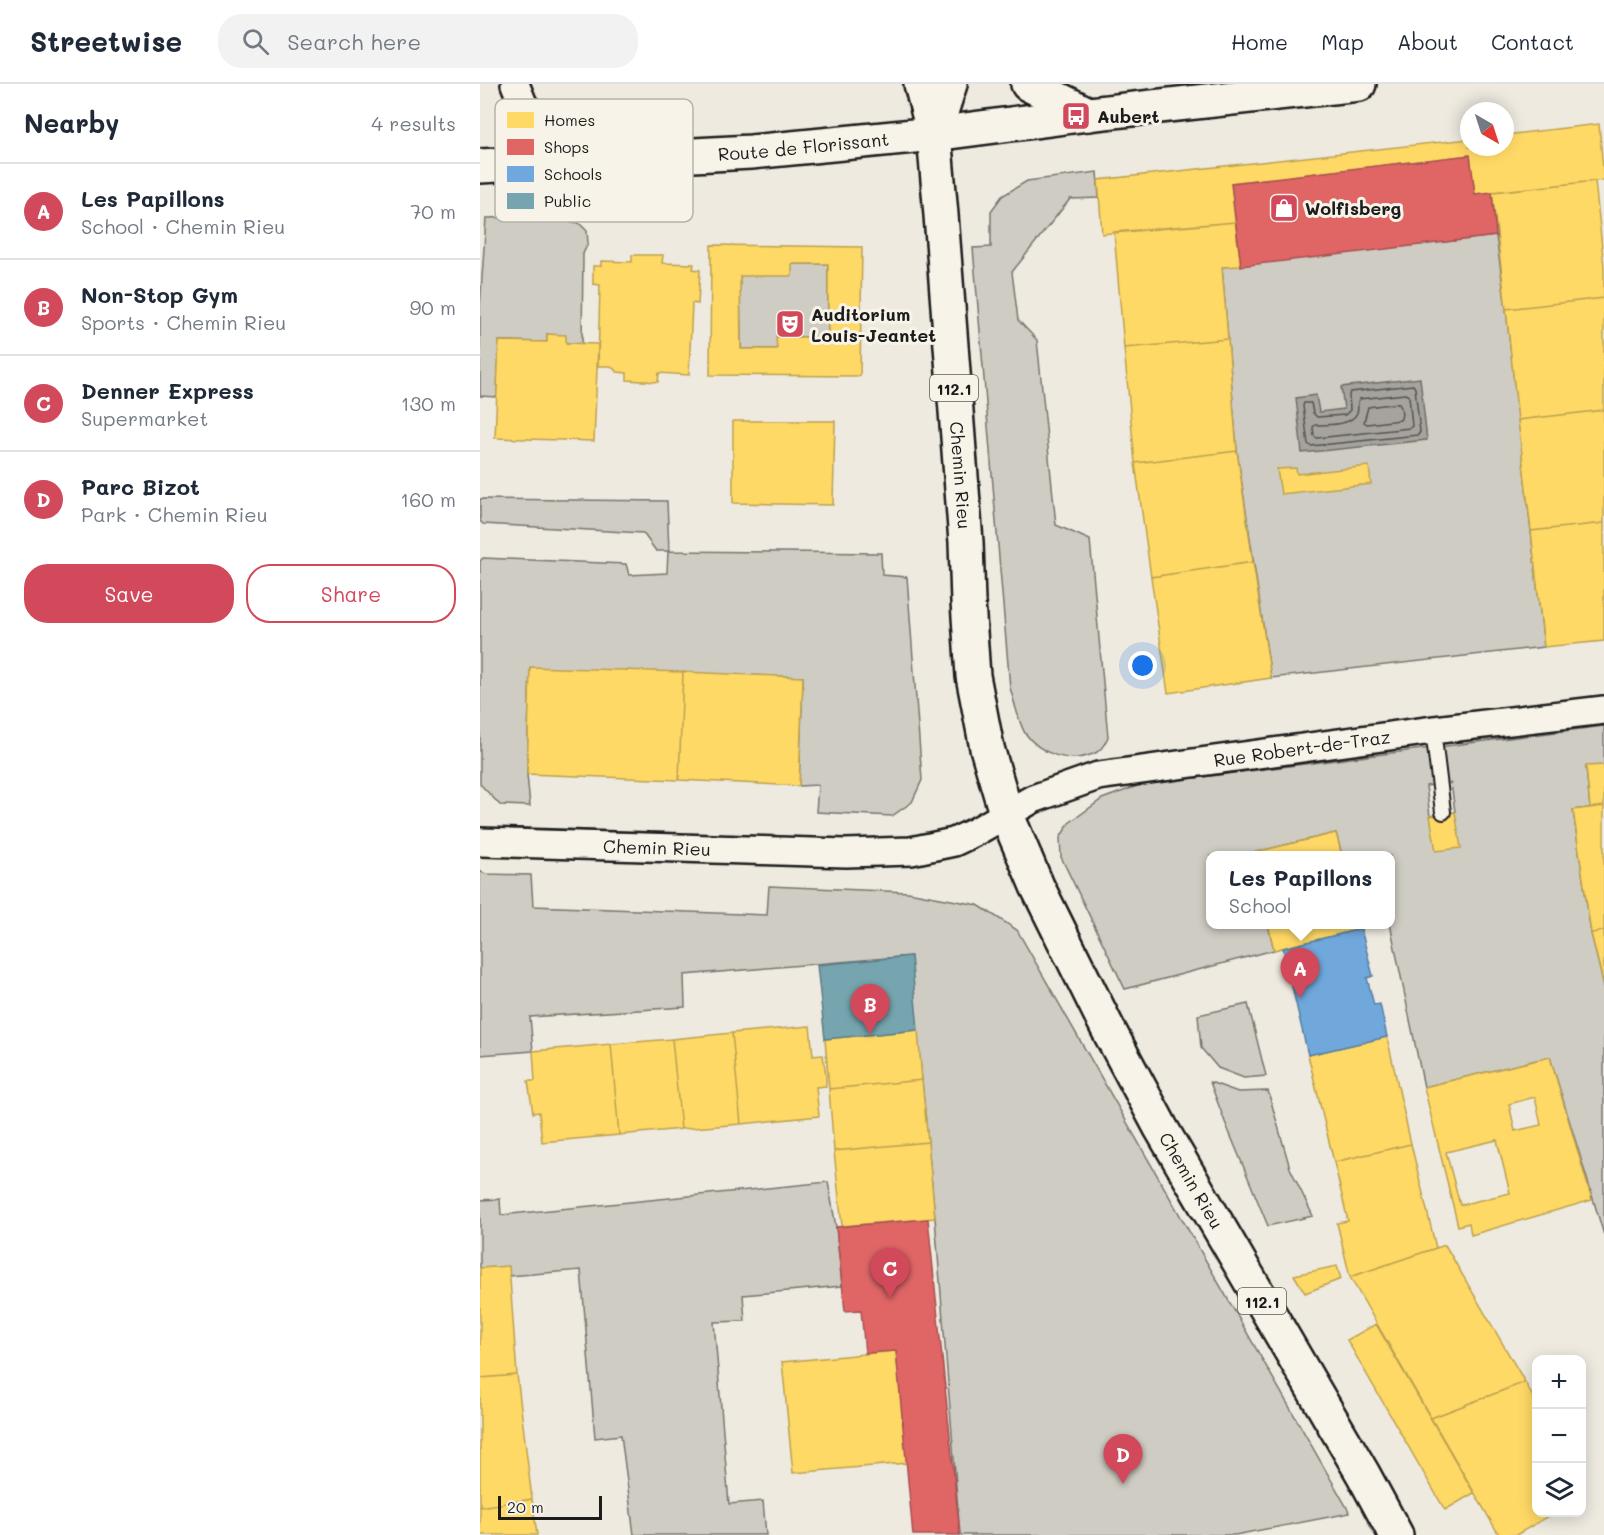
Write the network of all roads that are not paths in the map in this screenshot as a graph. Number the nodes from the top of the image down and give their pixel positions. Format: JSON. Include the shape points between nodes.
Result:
{"nodes":[{"id":1,"x":514,"y":84,"type":"edge"},
{"id":2,"x":921,"y":84,"type":"edge"},
{"id":3,"x":950,"y":84,"type":"edge"},
{"id":4,"x":1028,"y":84,"type":"edge"},
{"id":5,"x":1359,"y":84,"type":"edge"},
{"id":6,"x":521,"y":99,"type":"edge"},
{"id":7,"x":1088,"y":114,"type":"junction"},
{"id":8,"x":934,"y":134,"type":"junction"},
{"id":9,"x":693,"y":155,"type":"edge"},
{"id":10,"x":495,"y":165,"type":"edge"},
{"id":11,"x":480,"y":166,"type":"edge"},
{"id":12,"x":1604,"y":710,"type":"edge"},
{"id":13,"x":1433,"y":730,"type":"junction"},
{"id":14,"x":1443,"y":812,"type":"dead end"},
{"id":15,"x":1006,"y":813,"type":"junction"},
{"id":16,"x":480,"y":842,"type":"edge"},
{"id":17,"x":1396,"y":1535,"type":"edge"}],
"edges":[{"from":1,"to":6,"type":"street"},
{"from":2,"to":8,"type":"main road","number":"112.1"},
{"from":3,"to":8,"type":"main road","number":"112.1"},
{"from":4,"to":7,"type":"main road"},
{"from":5,"to":7,"type":"main road","name":"Route de Florissant"},
{"from":7,"to":8,"type":"main road","name":"Route de Florissant"},
{"from":8,"to":9,"type":"main road","name":"Route de Florissant"},
{"from":8,"to":15,"type":"main road","name":"Chemin Rieu","number":"112.1","via":[[973,676],[987,748]]},
{"from":10,"to":11,"type":"main road","name":"Route de Florissant"},
{"from":12,"to":13,"type":"street","name":"Rue Robert-de-Traz"},
{"from":13,"to":14,"type":"lane"},
{"from":13,"to":15,"type":"street","name":"Rue Robert-de-Traz","via":[[1098,776],[1033,798]]},
{"from":15,"to":16,"type":"street","name":"Chemin Rieu","via":[[954,842],[911,851],[846,853]]},
{"from":15,"to":17,"type":"main road","name":"Chemin Rieu","number":"112.1","via":[[1036,886],[1161,1128]]}]}
